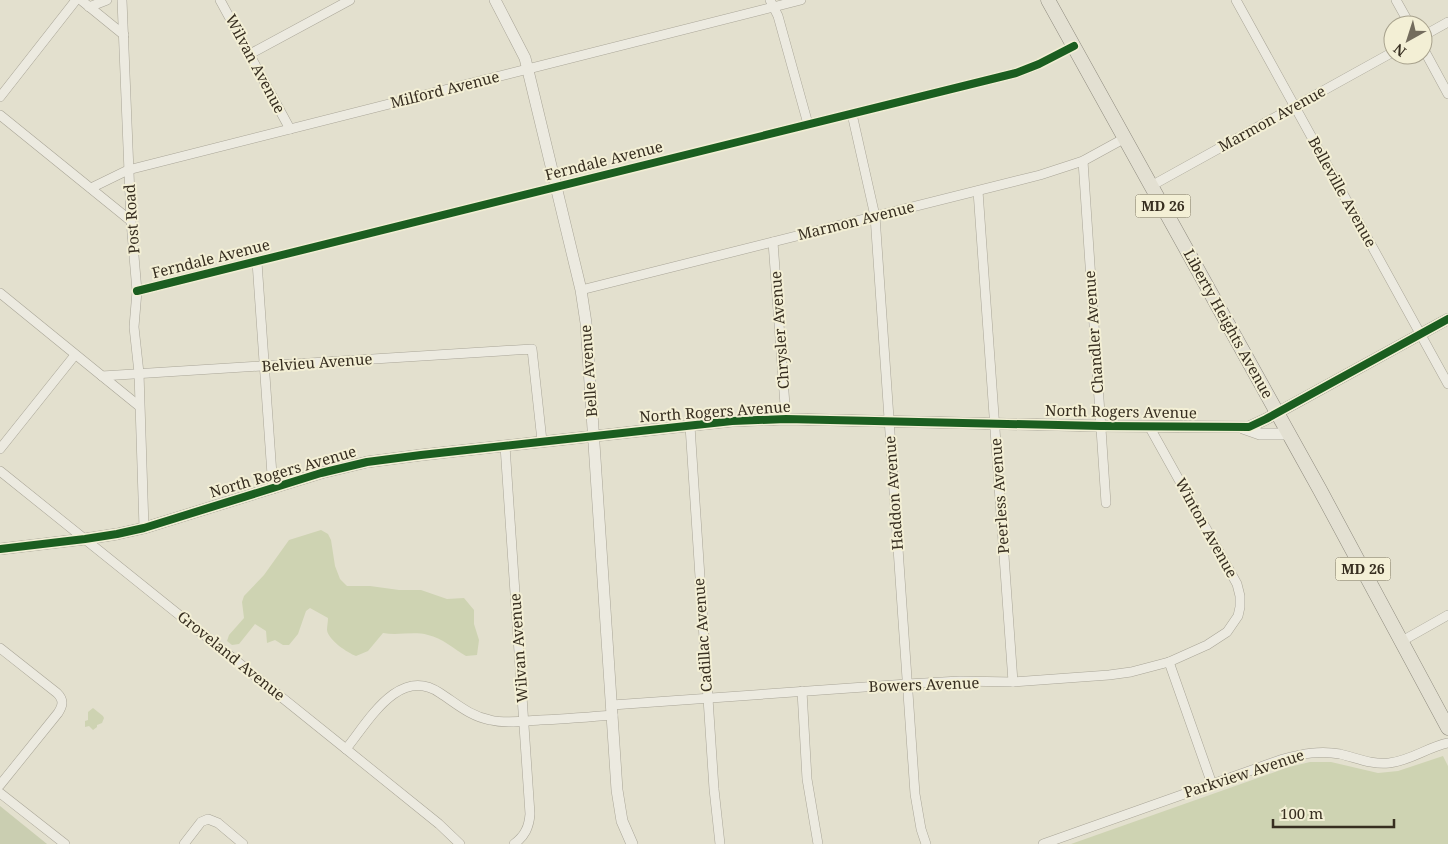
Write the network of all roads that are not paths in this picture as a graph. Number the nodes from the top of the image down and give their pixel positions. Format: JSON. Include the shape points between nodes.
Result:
{"nodes":[{"id":1,"x":76,"y":0,"type":"edge"},
{"id":2,"x":81,"y":0,"type":"edge"},
{"id":3,"x":107,"y":0,"type":"edge"},
{"id":4,"x":122,"y":0,"type":"edge"},
{"id":5,"x":220,"y":0,"type":"edge"},
{"id":6,"x":350,"y":0,"type":"edge"},
{"id":7,"x":495,"y":0,"type":"edge"},
{"id":8,"x":801,"y":0,"type":"edge"},
{"id":9,"x":1048,"y":0,"type":"edge"},
{"id":10,"x":1236,"y":0,"type":"edge"},
{"id":11,"x":1396,"y":0,"type":"edge"},
{"id":12,"x":772,"y":3,"type":"edge"},
{"id":13,"x":89,"y":7,"type":"junction"},
{"id":14,"x":1404,"y":15,"type":"edge"},
{"id":15,"x":1448,"y":22,"type":"edge"},
{"id":16,"x":1433,"y":30,"type":"edge"},
{"id":17,"x":124,"y":35,"type":"junction"},
{"id":18,"x":1074,"y":46,"type":"junction"},
{"id":19,"x":250,"y":54,"type":"junction"},
{"id":20,"x":1383,"y":58,"type":"edge"},
{"id":21,"x":1432,"y":65,"type":"edge"},
{"id":22,"x":528,"y":69,"type":"junction"},
{"id":23,"x":1448,"y":94,"type":"edge"},
{"id":24,"x":0,"y":96,"type":"edge"},
{"id":25,"x":1294,"y":107,"type":"junction"},
{"id":26,"x":852,"y":114,"type":"junction"},
{"id":27,"x":0,"y":115,"type":"edge"},
{"id":28,"x":808,"y":124,"type":"junction"},
{"id":29,"x":290,"y":128,"type":"junction"},
{"id":30,"x":1125,"y":138,"type":"junction"},
{"id":31,"x":1082,"y":161,"type":"junction"},
{"id":32,"x":128,"y":170,"type":"junction"},
{"id":33,"x":1151,"y":186,"type":"junction"},
{"id":34,"x":556,"y":187,"type":"junction"},
{"id":35,"x":91,"y":188,"type":"junction"},
{"id":36,"x":978,"y":190,"type":"junction"},
{"id":37,"x":875,"y":216,"type":"junction"},
{"id":38,"x":131,"y":221,"type":"junction"},
{"id":39,"x":773,"y":242,"type":"junction"},
{"id":40,"x":257,"y":262,"type":"junction"},
{"id":41,"x":581,"y":290,"type":"junction"},
{"id":42,"x":137,"y":291,"type":"junction"},
{"id":43,"x":0,"y":293,"type":"edge"},
{"id":44,"x":1448,"y":319,"type":"edge"},
{"id":45,"x":1420,"y":334,"type":"junction"},
{"id":46,"x":75,"y":354,"type":"junction"},
{"id":47,"x":264,"y":366,"type":"junction"},
{"id":48,"x":139,"y":373,"type":"junction"},
{"id":49,"x":102,"y":376,"type":"junction"},
{"id":50,"x":1448,"y":384,"type":"edge"},
{"id":51,"x":139,"y":406,"type":"junction"},
{"id":52,"x":1277,"y":413,"type":"junction"},
{"id":53,"x":786,"y":418,"type":"junction"},
{"id":54,"x":890,"y":421,"type":"junction"},
{"id":55,"x":995,"y":423,"type":"junction"},
{"id":56,"x":690,"y":426,"type":"junction"},
{"id":57,"x":1101,"y":426,"type":"junction"},
{"id":58,"x":1149,"y":426,"type":"junction"},
{"id":59,"x":1242,"y":428,"type":"junction"},
{"id":60,"x":1289,"y":434,"type":"junction"},
{"id":61,"x":593,"y":436,"type":"junction"},
{"id":62,"x":542,"y":441,"type":"junction"},
{"id":63,"x":505,"y":446,"type":"junction"},
{"id":64,"x":0,"y":448,"type":"edge"},
{"id":65,"x":0,"y":472,"type":"edge"},
{"id":66,"x":272,"y":489,"type":"junction"},
{"id":67,"x":1106,"y":503,"type":"dead end"},
{"id":68,"x":144,"y":528,"type":"junction"},
{"id":69,"x":85,"y":539,"type":"junction"},
{"id":70,"x":0,"y":549,"type":"edge"},
{"id":71,"x":1448,"y":615,"type":"edge"},
{"id":72,"x":1227,"y":632,"type":"joint"},
{"id":73,"x":1402,"y":641,"type":"junction"},
{"id":74,"x":0,"y":648,"type":"edge"},
{"id":75,"x":1169,"y":662,"type":"junction"},
{"id":76,"x":1013,"y":682,"type":"junction"},
{"id":77,"x":907,"y":684,"type":"junction"},
{"id":78,"x":802,"y":692,"type":"junction"},
{"id":79,"x":708,"y":699,"type":"junction"},
{"id":80,"x":612,"y":710,"type":"junction"},
{"id":81,"x":524,"y":721,"type":"junction"},
{"id":82,"x":1448,"y":728,"type":"edge"},
{"id":83,"x":1448,"y":743,"type":"edge"},
{"id":84,"x":346,"y":749,"type":"junction"},
{"id":85,"x":1212,"y":784,"type":"junction"},
{"id":86,"x":0,"y":785,"type":"edge"},
{"id":87,"x":0,"y":793,"type":"edge"},
{"id":88,"x":65,"y":844,"type":"edge"},
{"id":89,"x":184,"y":844,"type":"edge"},
{"id":90,"x":243,"y":844,"type":"edge"},
{"id":91,"x":460,"y":844,"type":"edge"},
{"id":92,"x":514,"y":844,"type":"edge"},
{"id":93,"x":632,"y":844,"type":"edge"},
{"id":94,"x":720,"y":844,"type":"edge"},
{"id":95,"x":818,"y":844,"type":"edge"},
{"id":96,"x":926,"y":844,"type":"edge"},
{"id":97,"x":1043,"y":844,"type":"edge"}],
"edges":[{"from":1,"to":24,"type":"street"},
{"from":2,"to":13,"type":"street"},
{"from":3,"to":13,"type":"street"},
{"from":4,"to":17,"type":"street","name":"Post Road"},
{"from":5,"to":19,"type":"street","name":"Wilvan Avenue"},
{"from":6,"to":19,"type":"street"},
{"from":7,"to":22,"type":"street","name":"Belle Avenue","via":[[522,50]]},
{"from":8,"to":12,"type":"street","name":"Milford Avenue"},
{"from":9,"to":18,"type":"main road","name":"Liberty Heights Avenue","number":"MD 26"},
{"from":10,"to":25,"type":"street","name":"Belleville Avenue"},
{"from":11,"to":14,"type":"street"},
{"from":12,"to":22,"type":"street","name":"Milford Avenue"},
{"from":12,"to":28,"type":"street"},
{"from":13,"to":17,"type":"street"},
{"from":15,"to":16,"type":"street"},
{"from":17,"to":32,"type":"street","name":"Post Road"},
{"from":18,"to":26,"type":"street","name":"Ferndale Avenue","via":[[1016,73]]},
{"from":18,"to":30,"type":"main road","name":"Liberty Heights Avenue","number":"MD 26"},
{"from":19,"to":29,"type":"street","name":"Wilvan Avenue"},
{"from":20,"to":25,"type":"street","name":"Marmon Avenue"},
{"from":21,"to":23,"type":"street"},
{"from":22,"to":29,"type":"street","name":"Milford Avenue"},
{"from":22,"to":34,"type":"street","name":"Belle Avenue"},
{"from":25,"to":33,"type":"street","name":"Marmon Avenue"},
{"from":25,"to":45,"type":"street","name":"Belleville Avenue"},
{"from":26,"to":28,"type":"street","name":"Ferndale Avenue"},
{"from":26,"to":37,"type":"street","name":"Haddon Avenue"},
{"from":27,"to":35,"type":"street"},
{"from":28,"to":34,"type":"street","name":"Ferndale Avenue"},
{"from":29,"to":32,"type":"street","name":"Milford Avenue"},
{"from":30,"to":31,"type":"street","name":"Marmon Avenue"},
{"from":30,"to":33,"type":"main road","name":"Liberty Heights Avenue","number":"MD 26"},
{"from":31,"to":36,"type":"street","name":"Marmon Avenue"},
{"from":31,"to":57,"type":"street","name":"Chandler Avenue"},
{"from":32,"to":35,"type":"street","name":"Milford Avenue"},
{"from":32,"to":38,"type":"street","name":"Post Road"},
{"from":33,"to":52,"type":"main road","name":"Liberty Heights Avenue","number":"MD 26"},
{"from":34,"to":40,"type":"street","name":"Ferndale Avenue"},
{"from":34,"to":41,"type":"street","name":"Belle Avenue"},
{"from":35,"to":38,"type":"street"},
{"from":36,"to":37,"type":"street","name":"Marmon Avenue"},
{"from":36,"to":55,"type":"street","name":"Peerless Avenue"},
{"from":37,"to":39,"type":"street","name":"Marmon Avenue"},
{"from":37,"to":54,"type":"street","name":"Haddon Avenue"},
{"from":38,"to":42,"type":"street","name":"Post Road"},
{"from":39,"to":41,"type":"street","name":"Marmon Avenue"},
{"from":39,"to":53,"type":"street","name":"Chrysler Avenue"},
{"from":40,"to":42,"type":"street","name":"Ferndale Avenue"},
{"from":40,"to":47,"type":"street"},
{"from":41,"to":61,"type":"street","name":"Belle Avenue"},
{"from":42,"to":48,"type":"street","name":"Post Road","via":[[134,327]]},
{"from":43,"to":46,"type":"street"},
{"from":44,"to":45,"type":"street","name":"North Rogers Avenue"},
{"from":45,"to":50,"type":"street","name":"Belleville Avenue"},
{"from":45,"to":52,"type":"street","name":"North Rogers Avenue"},
{"from":46,"to":49,"type":"street"},
{"from":46,"to":64,"type":"street"},
{"from":47,"to":48,"type":"street","name":"Belvieu Avenue"},
{"from":47,"to":62,"type":"street","name":"Belvieu Avenue","via":[[532,349]]},
{"from":47,"to":66,"type":"street"},
{"from":48,"to":49,"type":"street","name":"Belvieu Avenue"},
{"from":48,"to":51,"type":"street","name":"Post Road"},
{"from":49,"to":51,"type":"street"},
{"from":51,"to":68,"type":"street","name":"Post Road"},
{"from":52,"to":59,"type":"street","name":"North Rogers Avenue","via":[[1258,424]]},
{"from":52,"to":60,"type":"main road","name":"Liberty Heights Avenue","number":"MD 26"},
{"from":53,"to":54,"type":"street","name":"North Rogers Avenue"},
{"from":53,"to":56,"type":"street","name":"North Rogers Avenue"},
{"from":54,"to":55,"type":"street","name":"North Rogers Avenue"},
{"from":54,"to":77,"type":"street","name":"Haddon Avenue"},
{"from":55,"to":57,"type":"street","name":"North Rogers Avenue"},
{"from":55,"to":76,"type":"street","name":"Peerless Avenue"},
{"from":56,"to":61,"type":"street","name":"North Rogers Avenue"},
{"from":56,"to":79,"type":"street","name":"Cadillac Avenue"},
{"from":57,"to":58,"type":"street","name":"North Rogers Avenue"},
{"from":57,"to":67,"type":"street","name":"Chandler Avenue"},
{"from":58,"to":59,"type":"street","name":"North Rogers Avenue"},
{"from":58,"to":72,"type":"street","name":"Winton Avenue","via":[[1237,584],[1240,596],[1238,616]]},
{"from":59,"to":60,"type":"street","via":[[1260,434]]},
{"from":60,"to":73,"type":"main road","name":"Liberty Heights Avenue","number":"MD 26"},
{"from":61,"to":62,"type":"street","name":"North Rogers Avenue"},
{"from":61,"to":80,"type":"street","name":"Belle Avenue"},
{"from":62,"to":63,"type":"street","name":"North Rogers Avenue"},
{"from":63,"to":66,"type":"street","name":"North Rogers Avenue","via":[[368,462]]},
{"from":63,"to":81,"type":"street","name":"Wilvan Avenue"},
{"from":65,"to":69,"type":"street","name":"Groveland Avenue"},
{"from":66,"to":68,"type":"street","name":"North Rogers Avenue"},
{"from":68,"to":69,"type":"street","name":"North Rogers Avenue"},
{"from":69,"to":70,"type":"street","name":"North Rogers Avenue"},
{"from":69,"to":84,"type":"street","name":"Groveland Avenue"},
{"from":71,"to":73,"type":"street"},
{"from":72,"to":75,"type":"street","name":"Bowers Avenue"},
{"from":73,"to":82,"type":"main road","name":"Liberty Heights Avenue","number":"MD 26"},
{"from":74,"to":86,"type":"street","via":[[57,693],[63,702],[58,714]]},
{"from":75,"to":76,"type":"street","name":"Bowers Avenue","via":[[1109,675]]},
{"from":75,"to":85,"type":"street"},
{"from":76,"to":77,"type":"street","name":"Bowers Avenue"},
{"from":77,"to":78,"type":"street","name":"Bowers Avenue"},
{"from":77,"to":96,"type":"street","name":"Haddon Avenue","via":[[914,794]]},
{"from":78,"to":79,"type":"street","name":"Bowers Avenue"},
{"from":78,"to":95,"type":"street","via":[[807,779]]},
{"from":79,"to":80,"type":"street","name":"Bowers Avenue"},
{"from":79,"to":94,"type":"street","name":"Cadillac Avenue"},
{"from":80,"to":81,"type":"street","name":"Bowers Avenue"},
{"from":80,"to":93,"type":"street","name":"Belle Avenue","via":[[619,806]]},
{"from":81,"to":84,"type":"street","name":"Bowers Avenue","via":[[504,722],[478,717],[431,688],[406,687],[387,699]]},
{"from":81,"to":92,"type":"street","name":"Wilvan Avenue","via":[[530,814],[527,830]]},
{"from":83,"to":85,"type":"street","name":"Parkview Avenue","via":[[1388,764],[1310,752],[1282,758]]},
{"from":84,"to":91,"type":"street","name":"Groveland Avenue"},
{"from":85,"to":97,"type":"street","name":"Parkview Avenue"},
{"from":87,"to":88,"type":"street"},
{"from":89,"to":90,"type":"street","via":[[201,822],[208,819],[218,823]]}]}
